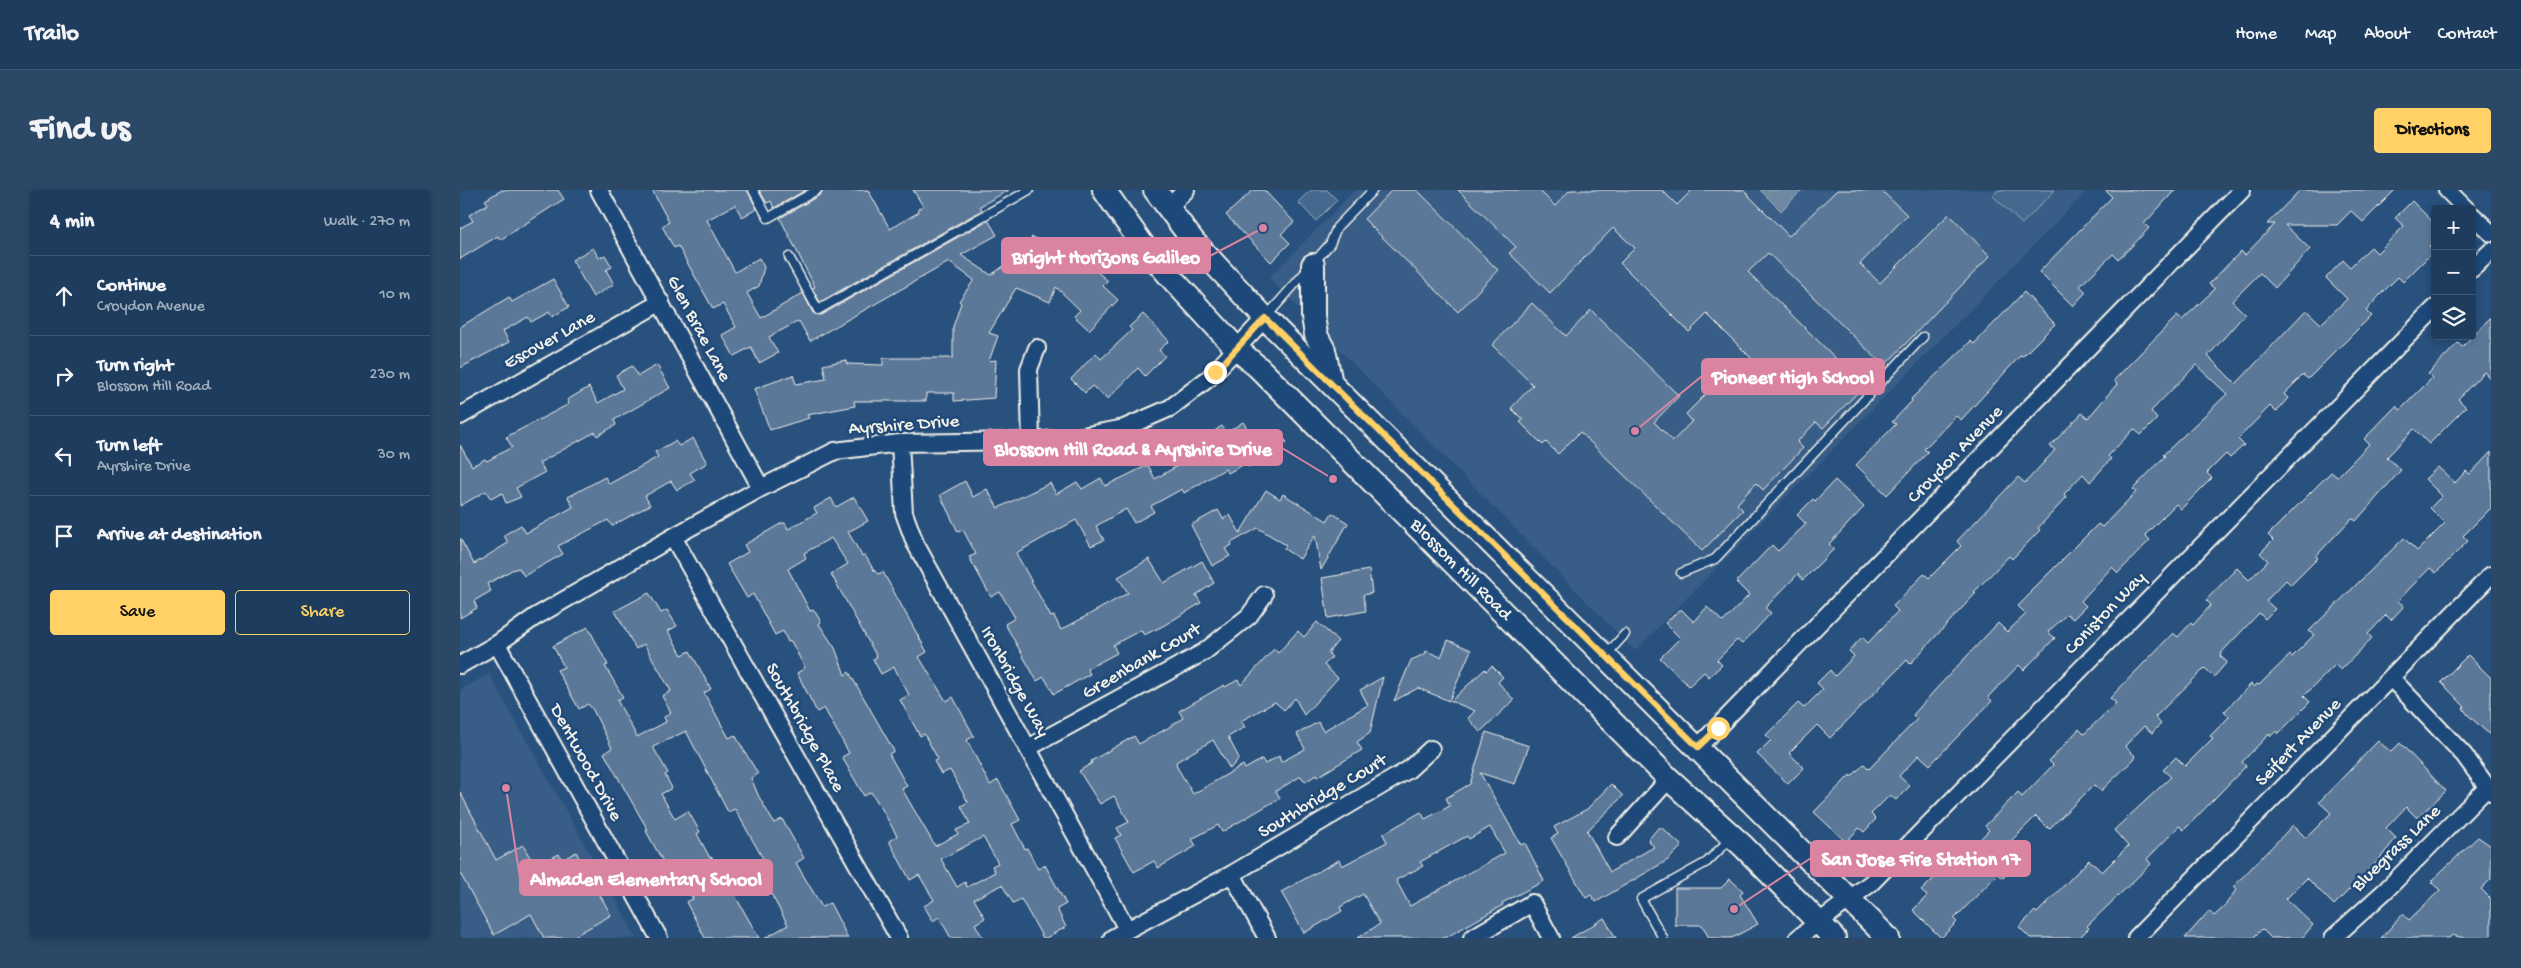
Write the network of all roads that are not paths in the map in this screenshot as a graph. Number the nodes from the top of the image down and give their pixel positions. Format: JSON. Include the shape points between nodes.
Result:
{"nodes":[{"id":1,"x":599,"y":190,"type":"edge"},
{"id":2,"x":753,"y":190,"type":"edge"},
{"id":3,"x":817,"y":190,"type":"edge"},
{"id":4,"x":1029,"y":190,"type":"edge"},
{"id":5,"x":1104,"y":190,"type":"edge"},
{"id":6,"x":1155,"y":190,"type":"edge"},
{"id":7,"x":1186,"y":190,"type":"edge"},
{"id":8,"x":1373,"y":190,"type":"edge"},
{"id":9,"x":2242,"y":190,"type":"edge"},
{"id":10,"x":2447,"y":190,"type":"edge"},
{"id":11,"x":2462,"y":205,"type":"edge"},
{"id":12,"x":1168,"y":208,"type":"junction"},
{"id":13,"x":2476,"y":219,"type":"edge"},
{"id":14,"x":2491,"y":234,"type":"edge"},
{"id":15,"x":2491,"y":251,"type":"edge"},
{"id":16,"x":789,"y":257,"type":"dead end"},
{"id":17,"x":1313,"y":265,"type":"junction"},
{"id":18,"x":2476,"y":265,"type":"edge"},
{"id":19,"x":661,"y":302,"type":"junction"},
{"id":20,"x":2431,"y":312,"type":"edge"},
{"id":21,"x":1265,"y":318,"type":"junction"},
{"id":22,"x":1923,"y":337,"type":"dead end"},
{"id":23,"x":1037,"y":348,"type":"dead end"},
{"id":24,"x":1237,"y":349,"type":"junction"},
{"id":25,"x":1331,"y":384,"type":"junction"},
{"id":26,"x":460,"y":416,"type":"edge"},
{"id":27,"x":1031,"y":442,"type":"junction"},
{"id":28,"x":900,"y":443,"type":"junction"},
{"id":29,"x":761,"y":488,"type":"junction"},
{"id":30,"x":673,"y":537,"type":"junction"},
{"id":31,"x":1682,"y":573,"type":"dead end"},
{"id":32,"x":2491,"y":575,"type":"edge"},
{"id":33,"x":1264,"y":596,"type":"dead end"},
{"id":34,"x":1625,"y":634,"type":"dead end"},
{"id":35,"x":497,"y":644,"type":"junction"},
{"id":36,"x":1605,"y":656,"type":"junction"},
{"id":37,"x":460,"y":666,"type":"edge"},
{"id":38,"x":2391,"y":678,"type":"junction"},
{"id":39,"x":1698,"y":747,"type":"junction"},
{"id":40,"x":1028,"y":748,"type":"junction"},
{"id":41,"x":1431,"y":749,"type":"dead end"},
{"id":42,"x":1669,"y":780,"type":"junction"},
{"id":43,"x":2489,"y":790,"type":"edge"},
{"id":44,"x":1733,"y":836,"type":"junction"},
{"id":45,"x":1616,"y":837,"type":"dead end"},
{"id":46,"x":1232,"y":874,"type":"junction"},
{"id":47,"x":1848,"y":900,"type":"junction"},
{"id":48,"x":1127,"y":929,"type":"junction"},
{"id":49,"x":1826,"y":930,"type":"edge"},
{"id":50,"x":659,"y":938,"type":"edge"},
{"id":51,"x":899,"y":938,"type":"edge"},
{"id":52,"x":1112,"y":938,"type":"edge"},
{"id":53,"x":1267,"y":938,"type":"edge"},
{"id":54,"x":1472,"y":938,"type":"edge"},
{"id":55,"x":1552,"y":938,"type":"edge"},
{"id":56,"x":1663,"y":938,"type":"edge"},
{"id":57,"x":1798,"y":938,"type":"edge"},
{"id":58,"x":1888,"y":938,"type":"edge"},
{"id":59,"x":2136,"y":938,"type":"edge"},
{"id":60,"x":2333,"y":938,"type":"edge"}],
"edges":[{"from":1,"to":19,"type":"street","name":"Glen Brae Lane"},
{"from":2,"to":3,"type":"lane","via":[[768,218]]},
{"from":4,"to":16,"type":"lane","via":[[818,310]]},
{"from":5,"to":24,"type":"main road","name":"Blossom Hill Road","via":[[1146,248]]},
{"from":6,"to":12,"type":"main road"},
{"from":7,"to":12,"type":"street"},
{"from":8,"to":17,"type":"lane","via":[[1337,227],[1330,244]]},
{"from":9,"to":39,"type":"street","name":"Croydon Avenue"},
{"from":10,"to":11,"type":"street"},
{"from":12,"to":21,"type":"main road","via":[[1194,242]]},
{"from":13,"to":14,"type":"street"},
{"from":15,"to":18,"type":"street"},
{"from":17,"to":21,"type":"lane"},
{"from":17,"to":25,"type":"main road","via":[[1313,316]]},
{"from":19,"to":26,"type":"street","name":"Escover Lane"},
{"from":19,"to":29,"type":"street","name":"Glen Brae Lane"},
{"from":20,"to":47,"type":"street","name":"Coniston Way","via":[[1871,883]]},
{"from":21,"to":24,"type":"street","name":"Ayrshire Drive"},
{"from":21,"to":25,"type":"main road"},
{"from":22,"to":31,"type":"lane","via":[[1714,559]]},
{"from":23,"to":27,"type":"street","via":[[1029,369]]},
{"from":24,"to":27,"type":"street","name":"Ayrshire Drive","via":[[1209,378],[1170,408],[1124,428]]},
{"from":24,"to":42,"type":"main road","name":"Blossom Hill Road","via":[[1260,368]]},
{"from":25,"to":36,"type":"main road"},
{"from":27,"to":28,"type":"street","name":"Ayrshire Drive"},
{"from":28,"to":29,"type":"street","name":"Ayrshire Drive","via":[[835,451]]},
{"from":28,"to":40,"type":"street","name":"Ironbridge Way","via":[[904,513],[915,544]]},
{"from":29,"to":30,"type":"street","name":"Ayrshire Drive"},
{"from":30,"to":35,"type":"street","name":"Ayrshire Drive","via":[[535,617]]},
{"from":30,"to":51,"type":"street","name":"Southbridge Place"},
{"from":32,"to":38,"type":"street","name":"Seifert Avenue"},
{"from":33,"to":40,"type":"street","name":"Greenbank Court","via":[[1250,616],[1204,652]]},
{"from":34,"to":36,"type":"lane"},
{"from":35,"to":37,"type":"street"},
{"from":35,"to":50,"type":"street","name":"Dentwood Drive"},
{"from":36,"to":39,"type":"main road"},
{"from":38,"to":43,"type":"street","via":[[2464,755]]},
{"from":38,"to":59,"type":"street","name":"Seifert Avenue"},
{"from":39,"to":47,"type":"main road"},
{"from":40,"to":48,"type":"street","name":"Ironbridge Way"},
{"from":41,"to":46,"type":"street","name":"Southbridge Court","via":[[1408,770]]},
{"from":42,"to":44,"type":"main road","name":"Blossom Hill Road"},
{"from":42,"to":45,"type":"street"},
{"from":43,"to":60,"type":"street","name":"Bluegrass Lane"},
{"from":44,"to":49,"type":"main road","name":"Blossom Hill Road"},
{"from":44,"to":56,"type":"lane","via":[[1707,862],[1641,899]]},
{"from":46,"to":48,"type":"street"},
{"from":46,"to":53,"type":"street"},
{"from":47,"to":49,"type":"street","name":"Coniston Way"},
{"from":47,"to":58,"type":"main road"},
{"from":48,"to":52,"type":"street"},
{"from":49,"to":57,"type":"street","name":"Coniston Way"},
{"from":54,"to":55,"type":"street","via":[[1532,904]]}]}
